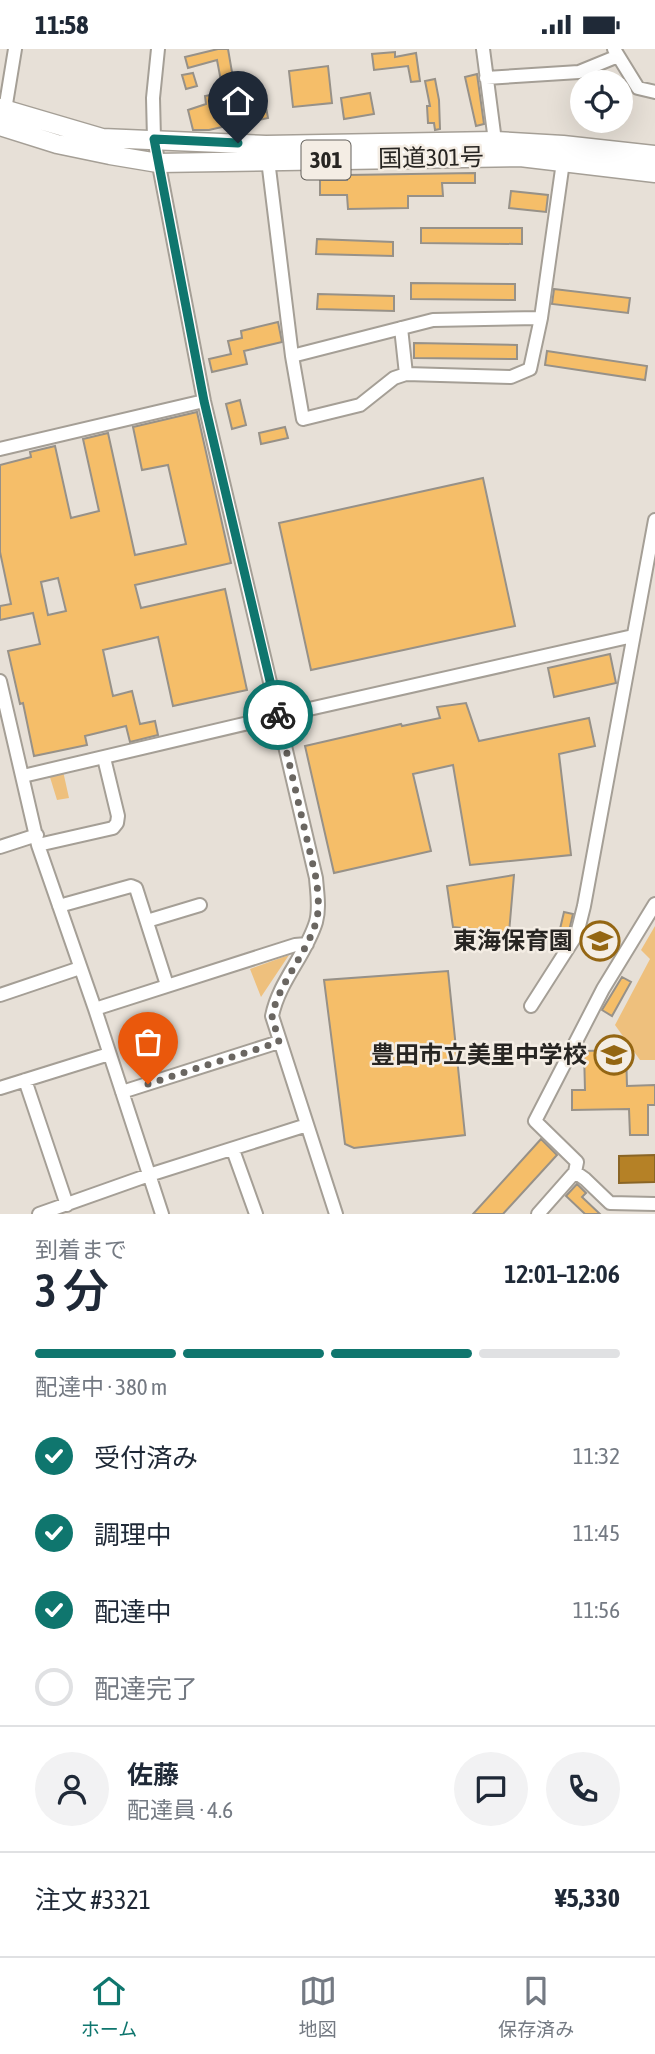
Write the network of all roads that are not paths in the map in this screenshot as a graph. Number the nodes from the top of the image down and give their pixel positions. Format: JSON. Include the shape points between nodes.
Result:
{"nodes":[{"id":1,"x":15,"y":49,"type":"edge"},
{"id":2,"x":483,"y":49,"type":"edge"},
{"id":3,"x":154,"y":50,"type":"edge"},
{"id":4,"x":616,"y":52,"type":"edge"},
{"id":5,"x":486,"y":78,"type":"junction"},
{"id":6,"x":655,"y":92,"type":"edge"},
{"id":7,"x":2,"y":115,"type":"edge"},
{"id":8,"x":154,"y":139,"type":"junction"},
{"id":9,"x":495,"y":141,"type":"junction"},
{"id":10,"x":655,"y":155,"type":"edge"},
{"id":11,"x":268,"y":160,"type":"junction"},
{"id":12,"x":563,"y":162,"type":"junction"},
{"id":13,"x":158,"y":163,"type":"junction"},
{"id":14,"x":655,"y":173,"type":"edge"},
{"id":15,"x":541,"y":318,"type":"junction"},
{"id":16,"x":401,"y":328,"type":"junction"},
{"id":17,"x":292,"y":356,"type":"junction"},
{"id":18,"x":405,"y":375,"type":"junction"},
{"id":19,"x":204,"y":401,"type":"junction"},
{"id":20,"x":0,"y":449,"type":"edge"},
{"id":21,"x":655,"y":520,"type":"edge"},
{"id":22,"x":634,"y":636,"type":"junction"},
{"id":23,"x":0,"y":681,"type":"edge"},
{"id":24,"x":278,"y":716,"type":"junction"},
{"id":25,"x":104,"y":758,"type":"junction"},
{"id":26,"x":23,"y":776,"type":"junction"},
{"id":27,"x":38,"y":840,"type":"junction"},
{"id":28,"x":0,"y":848,"type":"edge"},
{"id":29,"x":655,"y":904,"type":"edge"},
{"id":30,"x":200,"y":905,"type":"dead end"},
{"id":31,"x":59,"y":906,"type":"junction"},
{"id":32,"x":147,"y":921,"type":"junction"},
{"id":33,"x":307,"y":944,"type":"junction"},
{"id":34,"x":80,"y":968,"type":"junction"},
{"id":35,"x":167,"y":985,"type":"junction"},
{"id":36,"x":0,"y":995,"type":"edge"},
{"id":37,"x":531,"y":1006,"type":"dead end"},
{"id":38,"x":95,"y":1009,"type":"junction"},
{"id":39,"x":279,"y":1042,"type":"junction"},
{"id":40,"x":108,"y":1054,"type":"junction"},
{"id":41,"x":25,"y":1080,"type":"junction"},
{"id":42,"x":0,"y":1088,"type":"edge"},
{"id":43,"x":122,"y":1092,"type":"junction"},
{"id":44,"x":307,"y":1125,"type":"junction"},
{"id":45,"x":233,"y":1150,"type":"junction"},
{"id":46,"x":575,"y":1172,"type":"junction"},
{"id":47,"x":149,"y":1175,"type":"junction"},
{"id":48,"x":655,"y":1204,"type":"edge"},
{"id":49,"x":67,"y":1205,"type":"junction"},
{"id":50,"x":630,"y":1209,"type":"edge"},
{"id":51,"x":39,"y":1214,"type":"edge"},
{"id":52,"x":162,"y":1214,"type":"edge"},
{"id":53,"x":256,"y":1214,"type":"edge"},
{"id":54,"x":336,"y":1214,"type":"edge"},
{"id":55,"x":538,"y":1214,"type":"edge"}],
"edges":[{"from":1,"to":7,"type":"street"},
{"from":2,"to":5,"type":"street"},
{"from":3,"to":8,"type":"street"},
{"from":4,"to":5,"type":"street","via":[[579,72]]},
{"from":4,"to":6,"type":"street","via":[[639,89]]},
{"from":5,"to":9,"type":"street"},
{"from":7,"to":8,"type":"highway","name":"国道301号","number":"301","via":[[102,138]]},
{"from":7,"to":13,"type":"highway","name":"国道301号","number":"301","via":[[57,144]]},
{"from":8,"to":9,"type":"highway","name":"国道301号","number":"301","via":[[266,145]]},
{"from":8,"to":13,"type":"street"},
{"from":9,"to":10,"type":"highway","name":"国道301号","number":"301"},
{"from":11,"to":12,"type":"highway","name":"国道301号","number":"301","via":[[520,157]]},
{"from":11,"to":13,"type":"highway","name":"国道301号","number":"301"},
{"from":11,"to":17,"type":"street"},
{"from":12,"to":14,"type":"highway","name":"国道301号","number":"301"},
{"from":12,"to":15,"type":"street"},
{"from":13,"to":19,"type":"street"},
{"from":15,"to":16,"type":"street","via":[[433,320]]},
{"from":15,"to":18,"type":"street","via":[[530,369],[520,374]]},
{"from":16,"to":17,"type":"street"},
{"from":16,"to":18,"type":"street"},
{"from":17,"to":18,"type":"street","via":[[303,419],[360,405]]},
{"from":19,"to":20,"type":"street"},
{"from":19,"to":24,"type":"street"},
{"from":21,"to":22,"type":"street"},
{"from":22,"to":24,"type":"street"},
{"from":22,"to":37,"type":"street","via":[[577,934]]},
{"from":23,"to":26,"type":"street"},
{"from":24,"to":25,"type":"street"},
{"from":24,"to":33,"type":"street","via":[[316,878],[317,920]]},
{"from":25,"to":26,"type":"street"},
{"from":25,"to":27,"type":"street","via":[[117,824]]},
{"from":26,"to":27,"type":"street"},
{"from":27,"to":28,"type":"street"},
{"from":27,"to":31,"type":"street"},
{"from":29,"to":46,"type":"street","via":[[603,989],[535,1121],[577,1162]]},
{"from":30,"to":32,"type":"street"},
{"from":31,"to":32,"type":"street","via":[[131,885]]},
{"from":31,"to":34,"type":"street"},
{"from":32,"to":35,"type":"street"},
{"from":33,"to":35,"type":"street"},
{"from":33,"to":39,"type":"street","via":[[275,1005],[272,1016]]},
{"from":34,"to":36,"type":"street"},
{"from":34,"to":38,"type":"street"},
{"from":35,"to":38,"type":"street"},
{"from":38,"to":40,"type":"street"},
{"from":39,"to":43,"type":"street"},
{"from":39,"to":44,"type":"street"},
{"from":40,"to":41,"type":"street"},
{"from":40,"to":43,"type":"street"},
{"from":41,"to":42,"type":"street"},
{"from":41,"to":49,"type":"street"},
{"from":43,"to":47,"type":"street"},
{"from":44,"to":45,"type":"street"},
{"from":44,"to":54,"type":"street"},
{"from":45,"to":47,"type":"street"},
{"from":45,"to":53,"type":"street"},
{"from":46,"to":50,"type":"street","via":[[610,1203]]},
{"from":46,"to":55,"type":"street"},
{"from":47,"to":49,"type":"street"},
{"from":47,"to":52,"type":"street"},
{"from":48,"to":50,"type":"street"},
{"from":49,"to":51,"type":"street"}]}
